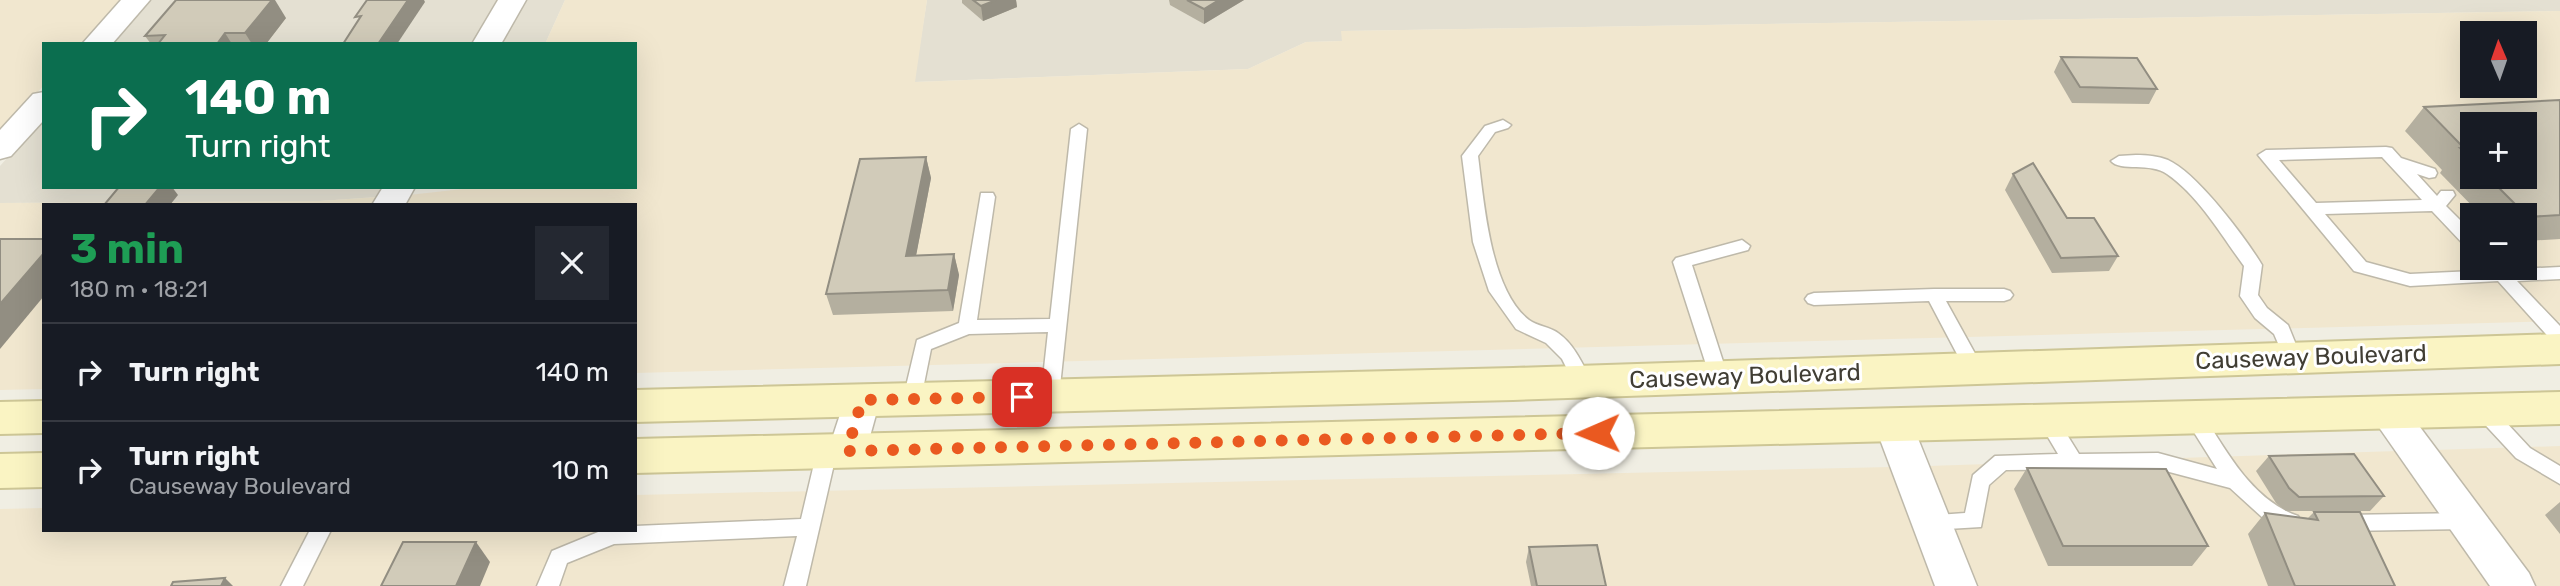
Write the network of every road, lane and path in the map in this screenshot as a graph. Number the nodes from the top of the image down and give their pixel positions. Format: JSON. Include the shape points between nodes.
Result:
{"nodes":[{"id":1,"x":136,"y":0,"type":"edge"},
{"id":2,"x":512,"y":0,"type":"edge"},
{"id":3,"x":98,"y":42,"type":"edge"},
{"id":4,"x":486,"y":42,"type":"edge"},
{"id":5,"x":42,"y":103,"type":"edge"},
{"id":6,"x":1503,"y":125,"type":"dead end"},
{"id":7,"x":1079,"y":129,"type":"dead end"},
{"id":8,"x":0,"y":149,"type":"edge"},
{"id":9,"x":2119,"y":161,"type":"dead end"},
{"id":10,"x":2395,"y":161,"type":"junction"},
{"id":11,"x":2428,"y":173,"type":"dead end"},
{"id":12,"x":987,"y":197,"type":"dead end"},
{"id":13,"x":2442,"y":200,"type":"junction"},
{"id":14,"x":2313,"y":209,"type":"junction"},
{"id":15,"x":2460,"y":226,"type":"edge"},
{"id":16,"x":1742,"y":246,"type":"dead end"},
{"id":17,"x":2537,"y":272,"type":"edge"},
{"id":18,"x":2560,"y":273,"type":"edge"},
{"id":19,"x":2460,"y":275,"type":"edge"},
{"id":20,"x":2507,"y":280,"type":"edge"},
{"id":21,"x":1934,"y":295,"type":"junction"},
{"id":22,"x":2004,"y":295,"type":"dead end"},
{"id":23,"x":1814,"y":299,"type":"dead end"},
{"id":24,"x":1057,"y":325,"type":"junction"},
{"id":25,"x":967,"y":327,"type":"junction"},
{"id":26,"x":2560,"y":338,"type":"edge"},
{"id":27,"x":2560,"y":349,"type":"edge"},
{"id":28,"x":2372,"y":354,"type":"junction"},
{"id":29,"x":2292,"y":357,"type":"junction"},
{"id":30,"x":1974,"y":368,"type":"junction"},
{"id":31,"x":1719,"y":377,"type":"junction"},
{"id":32,"x":1583,"y":382,"type":"junction"},
{"id":33,"x":1050,"y":396,"type":"junction"},
{"id":34,"x":912,"y":399,"type":"junction"},
{"id":35,"x":862,"y":400,"type":"junction"},
{"id":36,"x":637,"y":406,"type":"edge"},
{"id":37,"x":2560,"y":408,"type":"edge"},
{"id":38,"x":2483,"y":410,"type":"junction"},
{"id":39,"x":2389,"y":413,"type":"junction"},
{"id":40,"x":42,"y":417,"type":"edge"},
{"id":41,"x":0,"y":418,"type":"edge"},
{"id":42,"x":2195,"y":418,"type":"junction"},
{"id":43,"x":2049,"y":422,"type":"junction"},
{"id":44,"x":1894,"y":426,"type":"junction"},
{"id":45,"x":837,"y":451,"type":"junction"},
{"id":46,"x":637,"y":456,"type":"edge"},
{"id":47,"x":2073,"y":461,"type":"junction"},
{"id":48,"x":2560,"y":476,"type":"edge"},
{"id":49,"x":2236,"y":482,"type":"junction"},
{"id":50,"x":2467,"y":521,"type":"junction"},
{"id":51,"x":1931,"y":522,"type":"junction"},
{"id":52,"x":809,"y":527,"type":"junction"},
{"id":53,"x":320,"y":532,"type":"edge"},
{"id":54,"x":292,"y":586,"type":"edge"},
{"id":55,"x":548,"y":586,"type":"edge"},
{"id":56,"x":796,"y":586,"type":"edge"},
{"id":57,"x":1956,"y":586,"type":"edge"},
{"id":58,"x":2514,"y":586,"type":"edge"}],
"edges":[{"from":1,"to":3,"type":"street"},
{"from":2,"to":4,"type":"street"},
{"from":5,"to":8,"type":"street"},
{"from":6,"to":32,"type":"lane","via":[[1490,129],[1470,156],[1481,242],[1498,291],[1522,324],[1552,338],[1569,355]]},
{"from":7,"to":24,"type":"lane"},
{"from":9,"to":29,"type":"lane","via":[[2144,160],[2182,176],[2253,265],[2249,296],[2282,330]]},
{"from":10,"to":11,"type":"lane"},
{"from":10,"to":13,"type":"lane"},
{"from":10,"to":14,"type":"lane","via":[[2386,152],[2266,155]]},
{"from":12,"to":25,"type":"lane"},
{"from":13,"to":14,"type":"lane"},
{"from":13,"to":15,"type":"lane"},
{"from":14,"to":19,"type":"lane","via":[[2360,267],[2410,280]]},
{"from":16,"to":31,"type":"lane","via":[[1682,262]]},
{"from":17,"to":18,"type":"lane"},
{"from":20,"to":26,"type":"lane"},
{"from":21,"to":22,"type":"lane"},
{"from":21,"to":23,"type":"lane"},
{"from":21,"to":30,"type":"lane"},
{"from":24,"to":25,"type":"lane"},
{"from":24,"to":33,"type":"lane"},
{"from":25,"to":34,"type":"lane","via":[[923,345]]},
{"from":27,"to":28,"type":"main road","name":"Causeway Boulevard"},
{"from":28,"to":29,"type":"main road","name":"Causeway Boulevard"},
{"from":28,"to":44,"type":"main road","via":[[2358,368],[2336,375],[1919,396],[1896,406]]},
{"from":29,"to":30,"type":"main road","name":"Causeway Boulevard"},
{"from":30,"to":31,"type":"main road","name":"Causeway Boulevard"},
{"from":31,"to":32,"type":"main road","name":"Causeway Boulevard"},
{"from":32,"to":33,"type":"main road","name":"Causeway Boulevard"},
{"from":33,"to":34,"type":"main road","name":"Causeway Boulevard"},
{"from":34,"to":35,"type":"main road","name":"Causeway Boulevard"},
{"from":35,"to":36,"type":"main road","name":"Causeway Boulevard"},
{"from":35,"to":45,"type":"street"},
{"from":37,"to":38,"type":"main road"},
{"from":38,"to":39,"type":"main road"},
{"from":38,"to":48,"type":"lane","via":[[2523,453]]},
{"from":39,"to":42,"type":"main road"},
{"from":39,"to":50,"type":"street"},
{"from":40,"to":41,"type":"main road"},
{"from":42,"to":43,"type":"main road"},
{"from":42,"to":49,"type":"lane"},
{"from":43,"to":44,"type":"main road"},
{"from":43,"to":47,"type":"lane"},
{"from":44,"to":45,"type":"main road"},
{"from":44,"to":51,"type":"street"},
{"from":45,"to":46,"type":"main road"},
{"from":45,"to":52,"type":"lane"},
{"from":47,"to":49,"type":"lane","via":[[2158,461]]},
{"from":47,"to":51,"type":"lane","via":[[2002,462],[1980,481],[1974,521]]},
{"from":49,"to":50,"type":"lane","via":[[2281,522]]},
{"from":50,"to":58,"type":"street"},
{"from":51,"to":57,"type":"street"},
{"from":52,"to":55,"type":"lane","via":[[613,535],[559,556]]},
{"from":52,"to":56,"type":"lane"},
{"from":53,"to":54,"type":"lane"}]}
